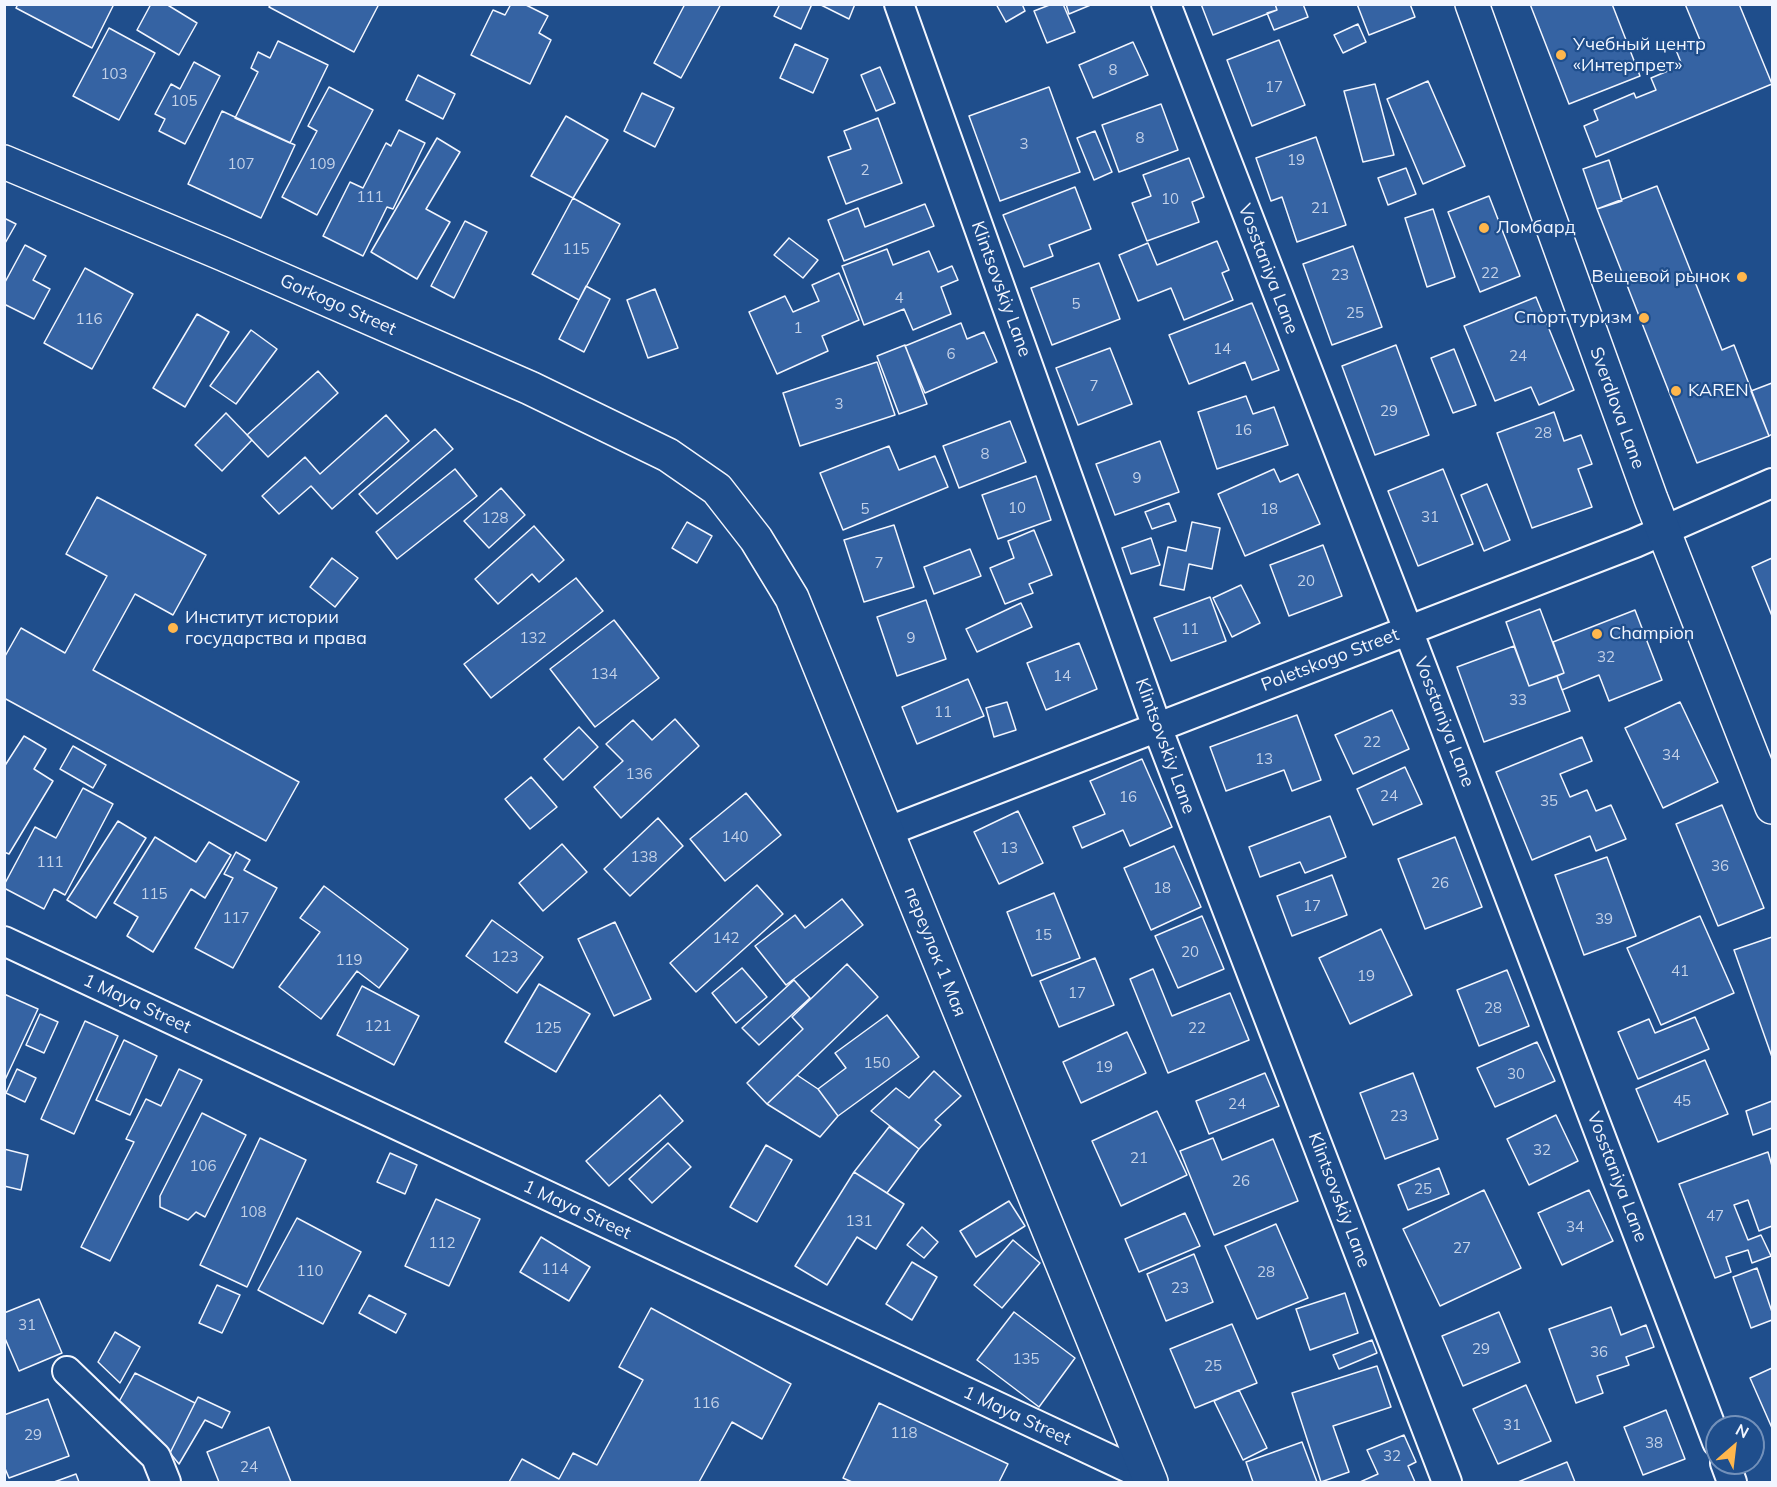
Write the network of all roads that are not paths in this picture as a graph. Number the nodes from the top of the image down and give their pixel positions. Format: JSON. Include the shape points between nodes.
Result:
{"nodes":[{"id":1,"x":899,"y":4,"type":"edge"},
{"id":2,"x":1166,"y":4,"type":"edge"},
{"id":3,"x":1472,"y":4,"type":"edge"},
{"id":4,"x":4,"y":162,"type":"edge"},
{"id":5,"x":668,"y":455,"type":"joint"},
{"id":6,"x":1773,"y":483,"type":"edge"},
{"id":7,"x":1664,"y":531,"type":"junction"},
{"id":8,"x":1408,"y":630,"type":"junction"},
{"id":9,"x":1157,"y":727,"type":"junction"},
{"id":10,"x":1773,"y":807,"type":"edge"},
{"id":11,"x":886,"y":832,"type":"junction"},
{"id":12,"x":4,"y":941,"type":"edge"},
{"id":13,"x":67,"y":1371,"type":"dead end"},
{"id":14,"x":1707,"y":1415,"type":"edge"},
{"id":15,"x":1151,"y":1480,"type":"edge"},
{"id":16,"x":166,"y":1482,"type":"edge"},
{"id":17,"x":1447,"y":1482,"type":"edge"}],
"edges":[{"from":1,"to":9,"type":"street","name":"Klintsovskiy Lane"},
{"from":2,"to":8,"type":"street","name":"Vosstaniya Lane"},
{"from":3,"to":7,"type":"street","name":"Sverdlova Lane"},
{"from":4,"to":5,"type":"street","name":"Gorkogo Street","via":[[530,388]]},
{"from":5,"to":11,"type":"street","name":"переулок 1 Мая","via":[[717,489],[756,539],[792,598]]},
{"from":6,"to":7,"type":"street","name":"Poletskogo Street"},
{"from":7,"to":8,"type":"street","name":"Poletskogo Street"},
{"from":7,"to":10,"type":"street","name":"Sverdlova Lane"},
{"from":8,"to":9,"type":"street","name":"Poletskogo Street"},
{"from":8,"to":14,"type":"street","name":"Vosstaniya Lane"},
{"from":9,"to":11,"type":"street","name":"Poletskogo Street"},
{"from":9,"to":17,"type":"street","name":"Klintsovskiy Lane"},
{"from":11,"to":15,"type":"street","name":"переулок 1 Мая"},
{"from":12,"to":15,"type":"street","name":"1 Maya Street"},
{"from":13,"to":16,"type":"street","via":[[156,1457]]}]}
